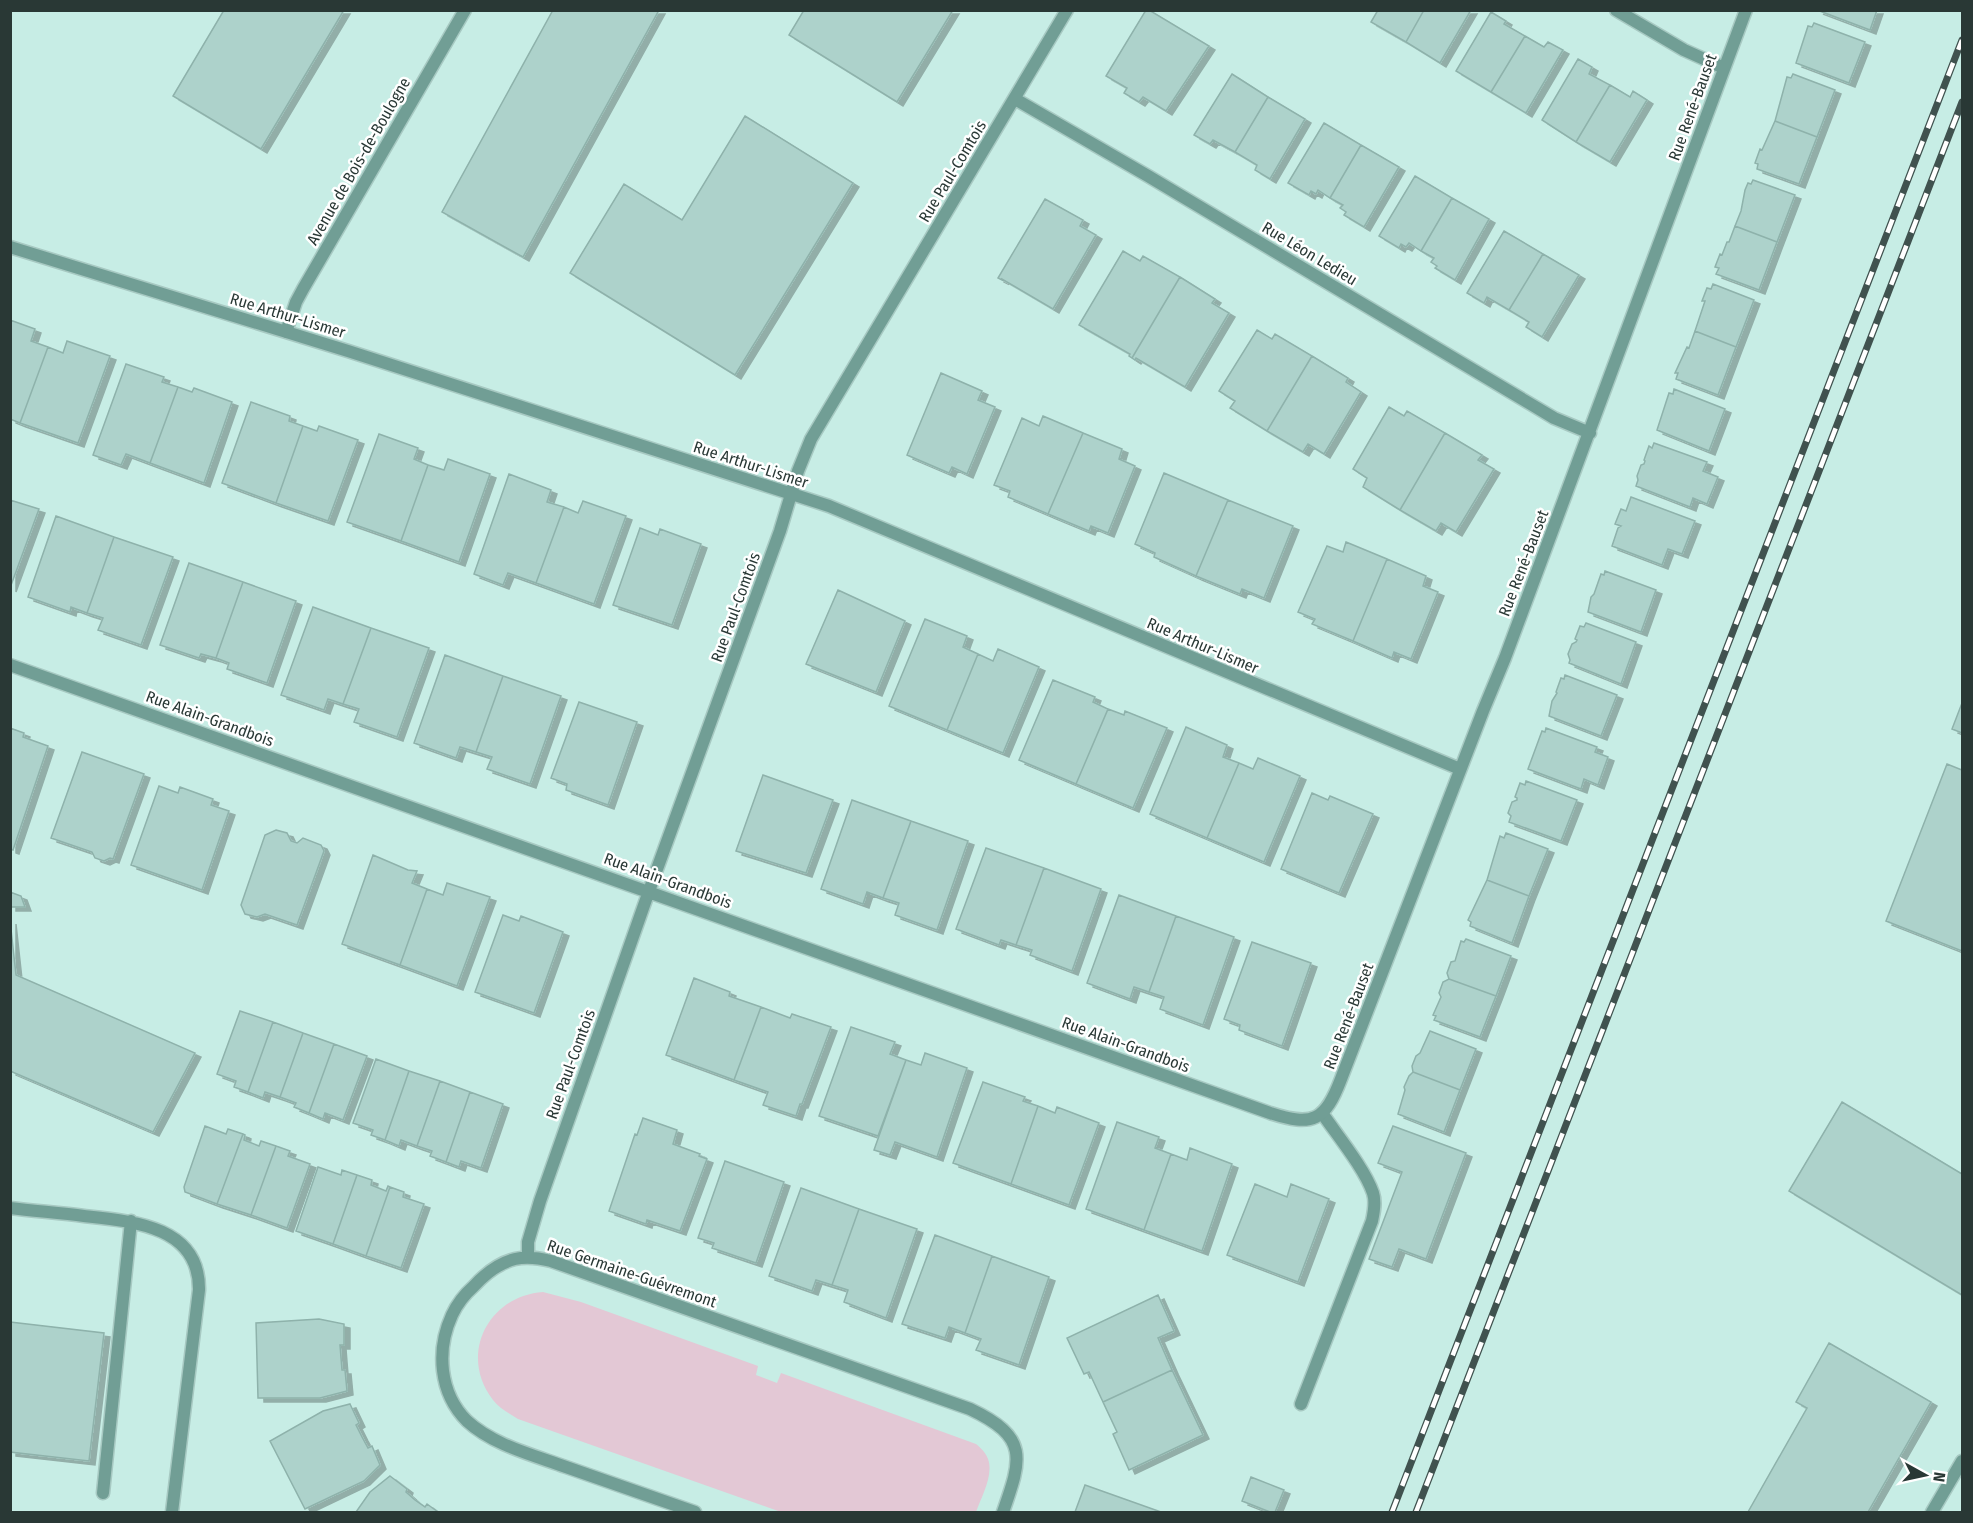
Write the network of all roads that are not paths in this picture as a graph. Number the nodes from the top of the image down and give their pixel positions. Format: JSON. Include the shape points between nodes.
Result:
{"nodes":[{"id":1,"x":465,"y":10,"type":"edge"},
{"id":2,"x":1067,"y":10,"type":"edge"},
{"id":3,"x":1616,"y":10,"type":"edge"},
{"id":4,"x":1746,"y":10,"type":"edge"},
{"id":5,"x":1724,"y":68,"type":"junction"},
{"id":6,"x":1015,"y":99,"type":"junction"},
{"id":7,"x":10,"y":247,"type":"edge"},
{"id":8,"x":286,"y":332,"type":"junction"},
{"id":9,"x":1590,"y":433,"type":"junction"},
{"id":10,"x":791,"y":494,"type":"junction"},
{"id":11,"x":10,"y":665,"type":"edge"},
{"id":12,"x":1460,"y":769,"type":"junction"},
{"id":13,"x":649,"y":891,"type":"junction"},
{"id":14,"x":1318,"y":1115,"type":"junction"},
{"id":15,"x":10,"y":1208,"type":"edge"},
{"id":16,"x":131,"y":1221,"type":"junction"},
{"id":17,"x":528,"y":1257,"type":"junction"},
{"id":18,"x":1301,"y":1404,"type":"dead end"},
{"id":19,"x":1962,"y":1461,"type":"edge"},
{"id":20,"x":103,"y":1493,"type":"dead end"},
{"id":21,"x":172,"y":1512,"type":"edge"},
{"id":22,"x":695,"y":1512,"type":"edge"},
{"id":23,"x":1003,"y":1512,"type":"edge"},
{"id":24,"x":1932,"y":1512,"type":"edge"}],
"edges":[{"from":1,"to":8,"type":"street","name":"Avenue de Bois-de-Boulogne","via":[[303,289]]},
{"from":2,"to":6,"type":"street","name":"Rue Paul-Comtois"},
{"from":3,"to":5,"type":"street","via":[[1684,50]]},
{"from":4,"to":5,"type":"street","name":"Rue René-Bauset"},
{"from":5,"to":9,"type":"street","name":"Rue René-Bauset"},
{"from":6,"to":9,"type":"street","name":"Rue Léon Ledieu","via":[[1554,418]]},
{"from":6,"to":10,"type":"street","name":"Rue Paul-Comtois","via":[[811,439]]},
{"from":7,"to":8,"type":"street","name":"Rue Arthur-Lismer"},
{"from":8,"to":10,"type":"street","name":"Rue Arthur-Lismer"},
{"from":9,"to":12,"type":"street","name":"Rue René-Bauset"},
{"from":10,"to":12,"type":"street","name":"Rue Arthur-Lismer"},
{"from":10,"to":13,"type":"street","name":"Rue Paul-Comtois"},
{"from":11,"to":13,"type":"street","name":"Rue Alain-Grandbois"},
{"from":12,"to":14,"type":"street","name":"Rue René-Bauset","via":[[1341,1079],[1332,1100]]},
{"from":13,"to":14,"type":"street","name":"Rue Alain-Grandbois","via":[[1270,1113],[1293,1120]]},
{"from":13,"to":17,"type":"street","name":"Rue Paul-Comtois","via":[[535,1215]]},
{"from":14,"to":18,"type":"street","via":[[1354,1159],[1374,1194],[1375,1204],[1372,1221]]},
{"from":15,"to":16,"type":"street"},
{"from":16,"to":20,"type":"street"},
{"from":16,"to":21,"type":"street","via":[[179,1243],[190,1254],[199,1279]]},
{"from":17,"to":22,"type":"street","name":"Rue Germaine-Guévremont","via":[[507,1262],[478,1280],[452,1313],[445,1332],[442,1362],[446,1387],[458,1410],[483,1433],[516,1449]]},
{"from":17,"to":23,"type":"street","name":"Rue Germaine-Guévremont","via":[[571,1267],[983,1415],[1002,1427],[1016,1451],[1017,1469]]},
{"from":19,"to":24,"type":"street"}]}
